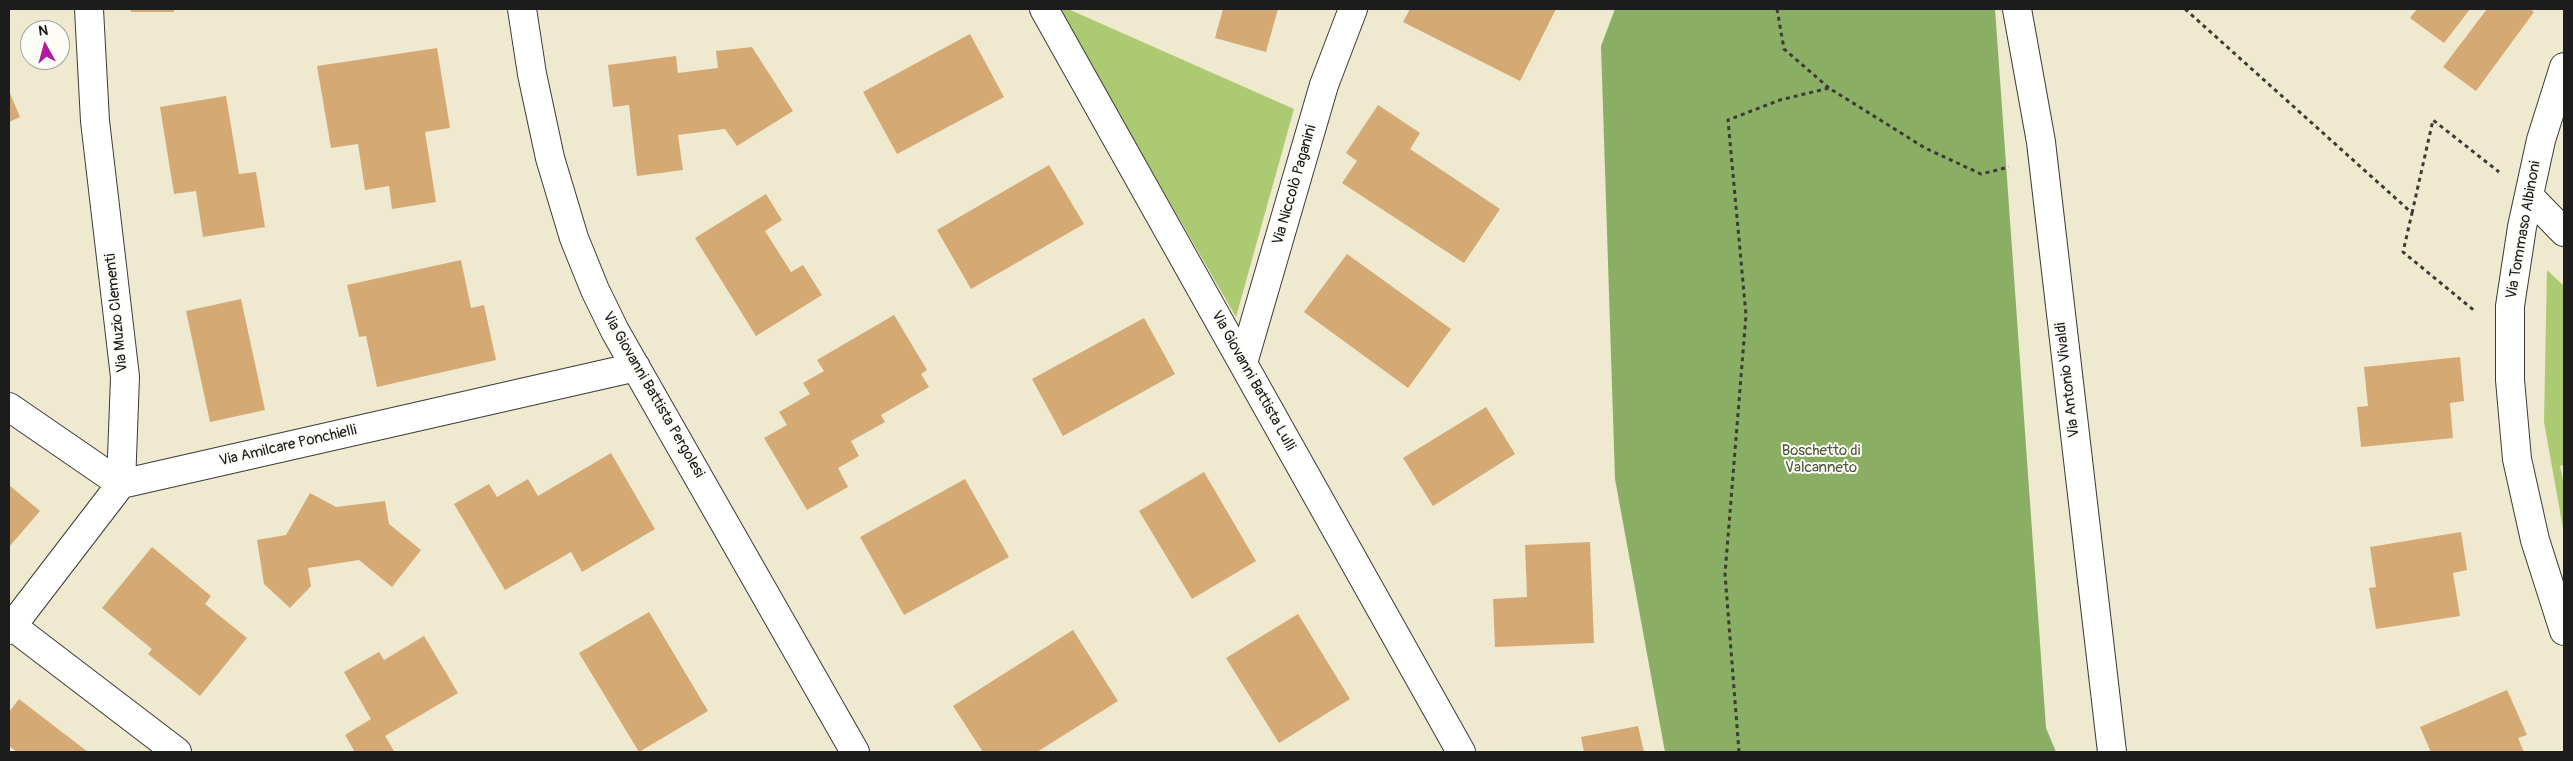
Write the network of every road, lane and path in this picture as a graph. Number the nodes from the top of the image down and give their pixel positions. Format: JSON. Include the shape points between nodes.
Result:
{"nodes":[{"id":1,"x":88,"y":9,"type":"edge"},
{"id":2,"x":522,"y":9,"type":"edge"},
{"id":3,"x":1044,"y":9,"type":"edge"},
{"id":4,"x":1353,"y":9,"type":"edge"},
{"id":5,"x":1777,"y":9,"type":"edge"},
{"id":6,"x":2017,"y":9,"type":"edge"},
{"id":7,"x":2185,"y":9,"type":"edge"},
{"id":8,"x":2564,"y":67,"type":"edge"},
{"id":9,"x":1828,"y":88,"type":"junction"},
{"id":10,"x":2042,"y":160,"type":"junction"},
{"id":11,"x":2529,"y":196,"type":"junction"},
{"id":12,"x":2412,"y":213,"type":"junction"},
{"id":13,"x":2564,"y":232,"type":"edge"},
{"id":14,"x":2510,"y":340,"type":"junction"},
{"id":15,"x":1243,"y":363,"type":"junction"},
{"id":16,"x":636,"y":367,"type":"junction"},
{"id":17,"x":9,"y":408,"type":"edge"},
{"id":18,"x":121,"y":484,"type":"junction"},
{"id":19,"x":10,"y":628,"type":"edge"},
{"id":20,"x":2564,"y":631,"type":"edge"},
{"id":21,"x":177,"y":752,"type":"edge"},
{"id":22,"x":855,"y":752,"type":"edge"},
{"id":23,"x":1461,"y":752,"type":"edge"},
{"id":24,"x":1739,"y":752,"type":"edge"},
{"id":25,"x":2112,"y":752,"type":"edge"}],
"edges":[{"from":1,"to":18,"type":"street","name":"Via Muzio Clementi","via":[[95,121],[125,377]]},
{"from":2,"to":16,"type":"street","name":"Via Giovanni Battista Pergolesi","via":[[539,108],[566,212],[594,290]]},
{"from":3,"to":15,"type":"street","name":"Via Giovanni Battista Lulli"},
{"from":4,"to":15,"type":"street","name":"Via Niccolò Paganini","via":[[1324,85]]},
{"from":5,"to":9,"type":"path","via":[[1784,49]]},
{"from":6,"to":10,"type":"street","name":"Via Antonio Vivaldi"},
{"from":7,"to":12,"type":"path"},
{"from":8,"to":11,"type":"street","name":"Via Tommaso Albinoni"},
{"from":9,"to":10,"type":"path","via":[[1925,148],[1981,174]]},
{"from":9,"to":24,"type":"path","via":[[1780,100],[1728,120],[1746,315],[1726,574]]},
{"from":10,"to":25,"type":"street","name":"Via Antonio Vivaldi"},
{"from":11,"to":12,"type":"path","via":[[2433,120]]},
{"from":11,"to":13,"type":"street"},
{"from":11,"to":14,"type":"street","name":"Via Tommaso Albinoni","via":[[2514,281]]},
{"from":12,"to":14,"type":"path","via":[[2403,252]]},
{"from":14,"to":20,"type":"street","name":"Via Tommaso Albinoni","via":[[2518,466],[2535,540]]},
{"from":15,"to":23,"type":"street","name":"Via Giovanni Battista Lulli"},
{"from":16,"to":18,"type":"street","name":"Via Amilcare Ponchielli"},
{"from":16,"to":22,"type":"street","name":"Via Giovanni Battista Pergolesi"},
{"from":17,"to":18,"type":"street"},
{"from":18,"to":19,"type":"street"},
{"from":19,"to":21,"type":"street"}]}
